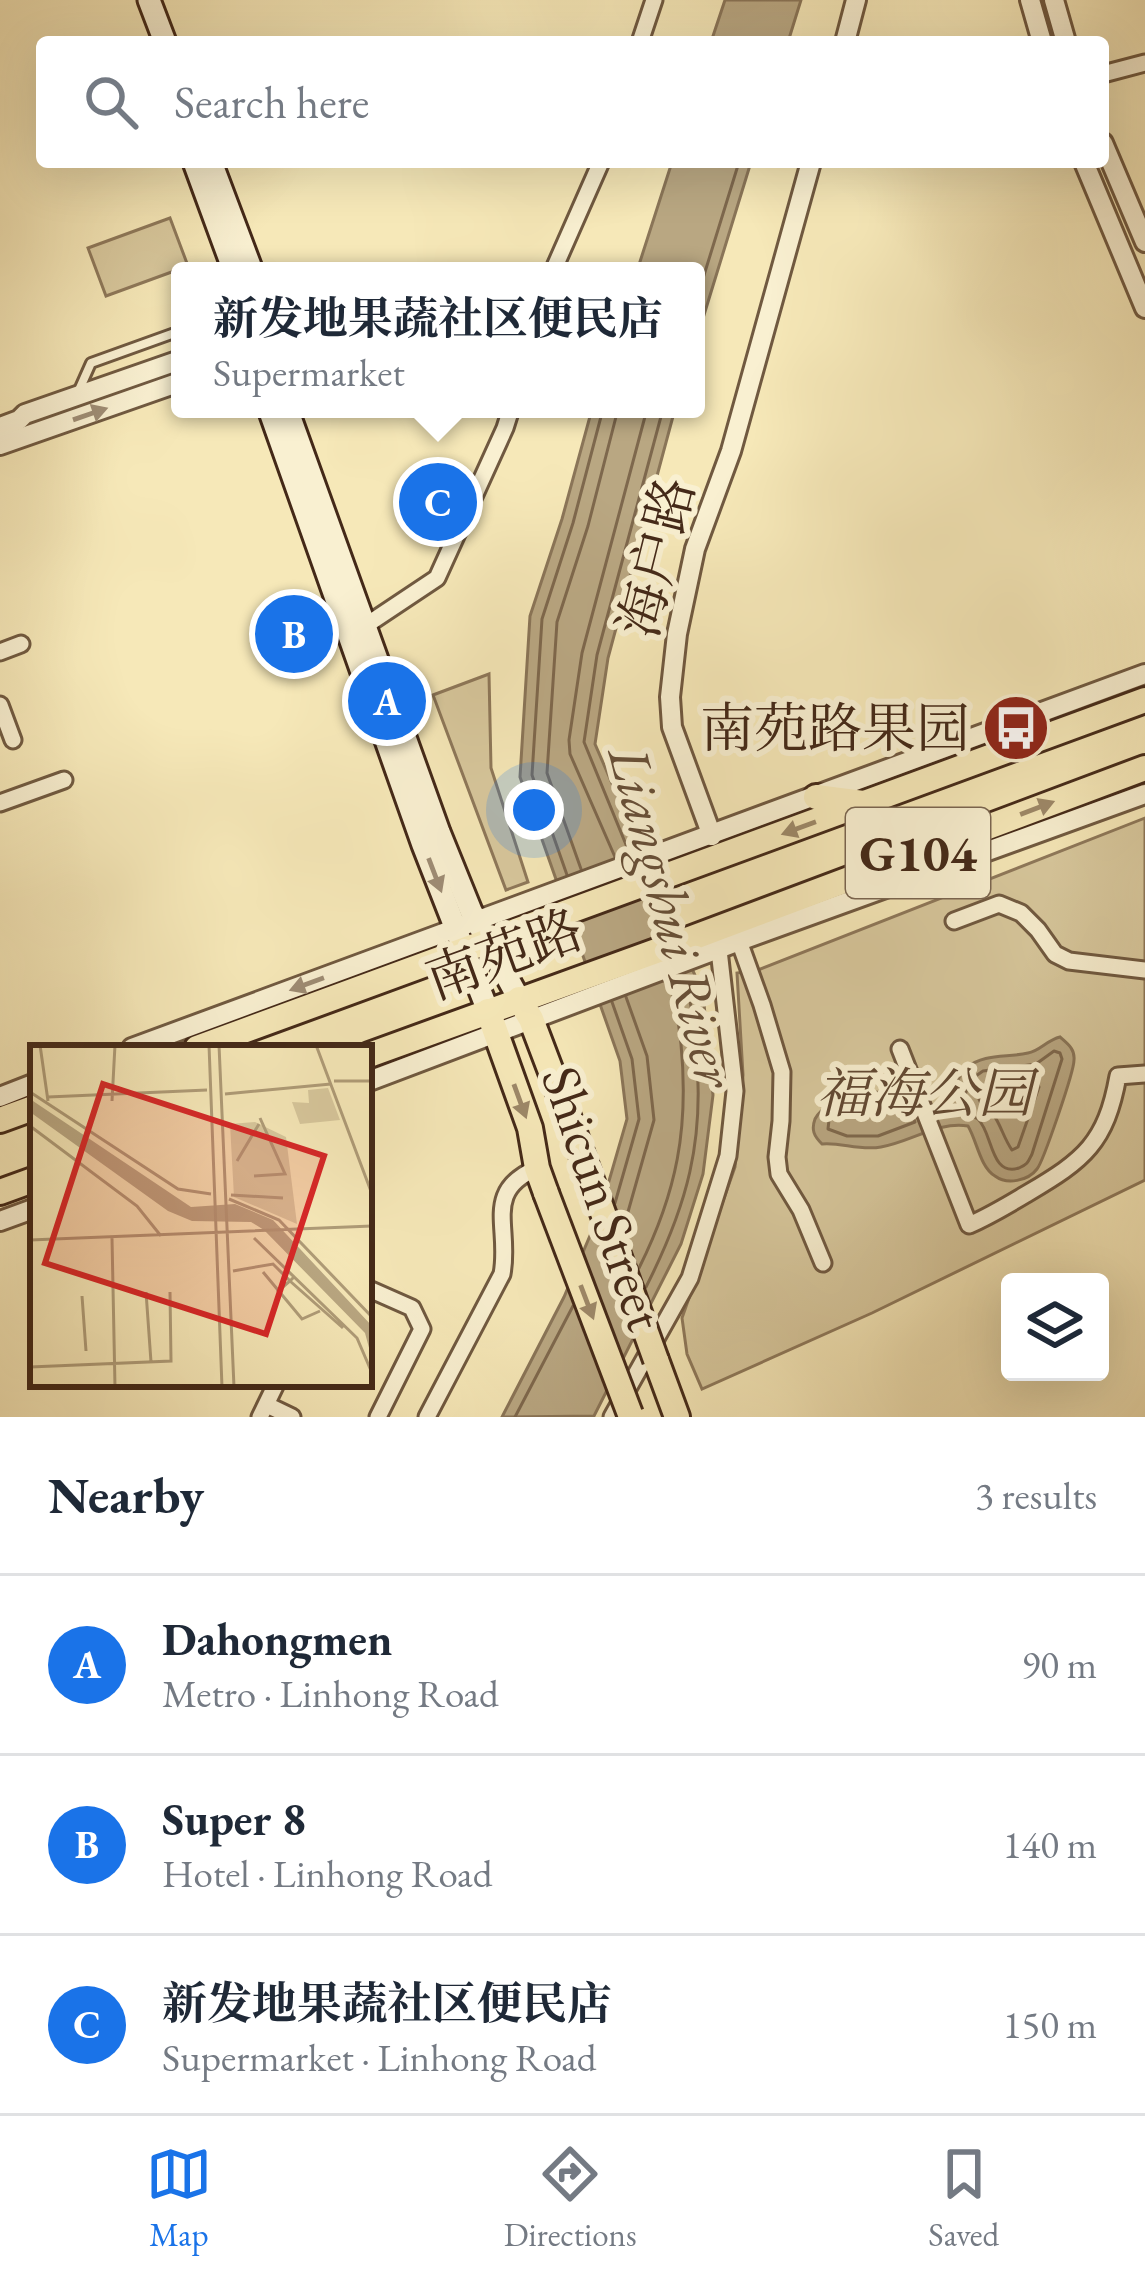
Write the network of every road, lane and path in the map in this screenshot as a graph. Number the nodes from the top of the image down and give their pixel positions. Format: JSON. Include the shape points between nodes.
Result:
{"nodes":[{"id":1,"x":136,"y":0,"type":"edge"},
{"id":2,"x":149,"y":0,"type":"edge"},
{"id":3,"x":654,"y":0,"type":"edge"},
{"id":4,"x":856,"y":0,"type":"edge"},
{"id":5,"x":1030,"y":0,"type":"edge"},
{"id":6,"x":1054,"y":0,"type":"edge"},
{"id":7,"x":149,"y":36,"type":"edge"},
{"id":8,"x":163,"y":36,"type":"edge"},
{"id":9,"x":642,"y":36,"type":"edge"},
{"id":10,"x":847,"y":36,"type":"edge"},
{"id":11,"x":1040,"y":36,"type":"edge"},
{"id":12,"x":1064,"y":36,"type":"edge"},
{"id":13,"x":1145,"y":63,"type":"edge"},
{"id":14,"x":1109,"y":72,"type":"edge"},
{"id":15,"x":1109,"y":156,"type":"edge"},
{"id":16,"x":196,"y":168,"type":"edge"},
{"id":17,"x":213,"y":168,"type":"edge"},
{"id":18,"x":598,"y":168,"type":"edge"},
{"id":19,"x":810,"y":168,"type":"edge"},
{"id":20,"x":1087,"y":168,"type":"edge"},
{"id":21,"x":1145,"y":242,"type":"edge"},
{"id":22,"x":231,"y":262,"type":"edge"},
{"id":23,"x":249,"y":262,"type":"edge"},
{"id":24,"x":557,"y":262,"type":"edge"},
{"id":25,"x":1145,"y":308,"type":"edge"},
{"id":26,"x":171,"y":334,"type":"edge"},
{"id":27,"x":171,"y":363,"type":"edge"},
{"id":28,"x":171,"y":385,"type":"edge"},
{"id":29,"x":76,"y":396,"type":"junction"},
{"id":30,"x":272,"y":418,"type":"edge"},
{"id":31,"x":290,"y":418,"type":"edge"},
{"id":32,"x":508,"y":418,"type":"edge"},
{"id":33,"x":0,"y":427,"type":"edge"},
{"id":34,"x":0,"y":446,"type":"edge"},
{"id":35,"x":365,"y":626,"type":"junction"},
{"id":36,"x":21,"y":644,"type":"dead end"},
{"id":37,"x":0,"y":652,"type":"edge"},
{"id":38,"x":1145,"y":674,"type":"edge"},
{"id":39,"x":1145,"y":700,"type":"edge"},
{"id":40,"x":0,"y":705,"type":"edge"},
{"id":41,"x":13,"y":740,"type":"dead end"},
{"id":42,"x":1145,"y":768,"type":"edge"},
{"id":43,"x":64,"y":780,"type":"dead end"},
{"id":44,"x":1145,"y":794,"type":"edge"},
{"id":45,"x":817,"y":797,"type":"junction"},
{"id":46,"x":0,"y":803,"type":"edge"},
{"id":47,"x":865,"y":804,"type":"junction"},
{"id":48,"x":752,"y":821,"type":"junction"},
{"id":49,"x":712,"y":836,"type":"junction"},
{"id":50,"x":744,"y":849,"type":"junction"},
{"id":51,"x":917,"y":853,"type":"junction"},
{"id":52,"x":667,"y":865,"type":"junction"},
{"id":53,"x":946,"y":867,"type":"junction"},
{"id":54,"x":854,"y":878,"type":"junction"},
{"id":55,"x":842,"y":905,"type":"junction"},
{"id":56,"x":954,"y":921,"type":"dead end"},
{"id":57,"x":472,"y":936,"type":"junction"},
{"id":58,"x":739,"y":941,"type":"junction"},
{"id":59,"x":703,"y":948,"type":"junction"},
{"id":60,"x":1145,"y":970,"type":"edge"},
{"id":61,"x":525,"y":1009,"type":"junction"},
{"id":62,"x":492,"y":1022,"type":"junction"},
{"id":63,"x":141,"y":1045,"type":"edge"},
{"id":64,"x":204,"y":1045,"type":"edge"},
{"id":65,"x":900,"y":1049,"type":"dead end"},
{"id":66,"x":372,"y":1054,"type":"edge"},
{"id":67,"x":1145,"y":1074,"type":"edge"},
{"id":68,"x":372,"y":1081,"type":"edge"},
{"id":69,"x":30,"y":1085,"type":"edge"},
{"id":70,"x":0,"y":1096,"type":"edge"},
{"id":71,"x":30,"y":1109,"type":"edge"},
{"id":72,"x":0,"y":1120,"type":"edge"},
{"id":73,"x":30,"y":1181,"type":"edge"},
{"id":74,"x":541,"y":1181,"type":"junction"},
{"id":75,"x":0,"y":1192,"type":"edge"},
{"id":76,"x":30,"y":1210,"type":"edge"},
{"id":77,"x":0,"y":1222,"type":"edge"},
{"id":78,"x":823,"y":1263,"type":"dead end"},
{"id":79,"x":372,"y":1290,"type":"edge"},
{"id":80,"x":263,"y":1411,"type":"edge"},
{"id":81,"x":624,"y":1416,"type":"edge"},
{"id":82,"x":292,"y":1417,"type":"edge"},
{"id":83,"x":378,"y":1417,"type":"edge"},
{"id":84,"x":428,"y":1417,"type":"edge"},
{"id":85,"x":677,"y":1417,"type":"edge"}],
"edges":[{"from":1,"to":7,"type":"main road"},
{"from":2,"to":8,"type":"main road"},
{"from":3,"to":9,"type":"street"},
{"from":4,"to":10,"type":"street"},
{"from":5,"to":11,"type":"street"},
{"from":6,"to":12,"type":"street"},
{"from":13,"to":14,"type":"street"},
{"from":15,"to":21,"type":"street"},
{"from":16,"to":22,"type":"main road"},
{"from":17,"to":23,"type":"main road"},
{"from":18,"to":24,"type":"street"},
{"from":19,"to":49,"type":"street","name":"海户路","via":[[731,451],[695,548],[677,634],[672,727]]},
{"from":20,"to":25,"type":"street"},
{"from":26,"to":29,"type":"lane","via":[[92,363]]},
{"from":27,"to":29,"type":"street"},
{"from":34,"to":28,"type":"street","one_way":true},
{"from":29,"to":33,"type":"street"},
{"from":30,"to":57,"type":"main road","one_way":true,"via":[[423,845]]},
{"from":31,"to":35,"type":"main road"},
{"from":32,"to":35,"type":"street","via":[[437,578]]},
{"from":35,"to":57,"type":"main road","via":[[471,911]]},
{"from":36,"to":37,"type":"street"},
{"from":38,"to":45,"type":"street"},
{"from":39,"to":47,"type":"main road","number":"G104"},
{"from":40,"to":41,"type":"street"},
{"from":51,"to":42,"type":"main road","name":"南苑路","number":"G104","one_way":true},
{"from":43,"to":46,"type":"street"},
{"from":44,"to":53,"type":"street"},
{"from":45,"to":47,"type":"main road"},
{"from":45,"to":48,"type":"street"},
{"from":47,"to":50,"type":"main road","number":"G104","one_way":true},
{"from":48,"to":49,"type":"street"},
{"from":48,"to":50,"type":"main road"},
{"from":49,"to":52,"type":"street"},
{"from":50,"to":52,"type":"main road","number":"G104"},
{"from":51,"to":53,"type":"main road"},
{"from":51,"to":54,"type":"main road","name":"南苑路","number":"G104"},
{"from":52,"to":57,"type":"main road","name":"南苑路","number":"G104"},
{"from":53,"to":55,"type":"street"},
{"from":54,"to":55,"type":"main road"},
{"from":54,"to":59,"type":"main road","name":"南苑路","number":"G104"},
{"from":55,"to":58,"type":"street"},
{"from":56,"to":60,"type":"street","via":[[999,904],[1021,913],[1069,961]]},
{"from":57,"to":61,"type":"main road"},
{"from":57,"to":62,"type":"main road"},
{"from":57,"to":63,"type":"street","one_way":true},
{"from":57,"to":64,"type":"main road","name":"南苑路","number":"G104"},
{"from":58,"to":59,"type":"street"},
{"from":58,"to":78,"type":"street","via":[[782,1072],[779,1174]]},
{"from":59,"to":61,"type":"main road","name":"南苑路","number":"G104"},
{"from":59,"to":81,"type":"street","via":[[735,1090],[728,1156],[690,1278]]},
{"from":61,"to":62,"type":"main road","name":"南苑路","number":"G104"},
{"from":61,"to":85,"type":"main road","name":"Shicun Street","bridge":true},
{"from":62,"to":66,"type":"main road","name":"南苑路","number":"G104"},
{"from":62,"to":68,"type":"street"},
{"from":62,"to":74,"type":"main road","name":"Shicun Street","one_way":true},
{"from":65,"to":67,"type":"street","via":[[969,1225],[1071,1168],[1112,1110],[1118,1076]]},
{"from":69,"to":70,"type":"street"},
{"from":71,"to":72,"type":"main road"},
{"from":73,"to":75,"type":"main road"},
{"from":74,"to":81,"type":"main road","name":"Shicun Street","one_way":true,"bridge":true},
{"from":74,"to":84,"type":"street","via":[[522,1175],[504,1195],[502,1274]]},
{"from":76,"to":77,"type":"street"},
{"from":79,"to":83,"type":"street","via":[[412,1308],[422,1329]]},
{"from":80,"to":82,"type":"street"}]}
